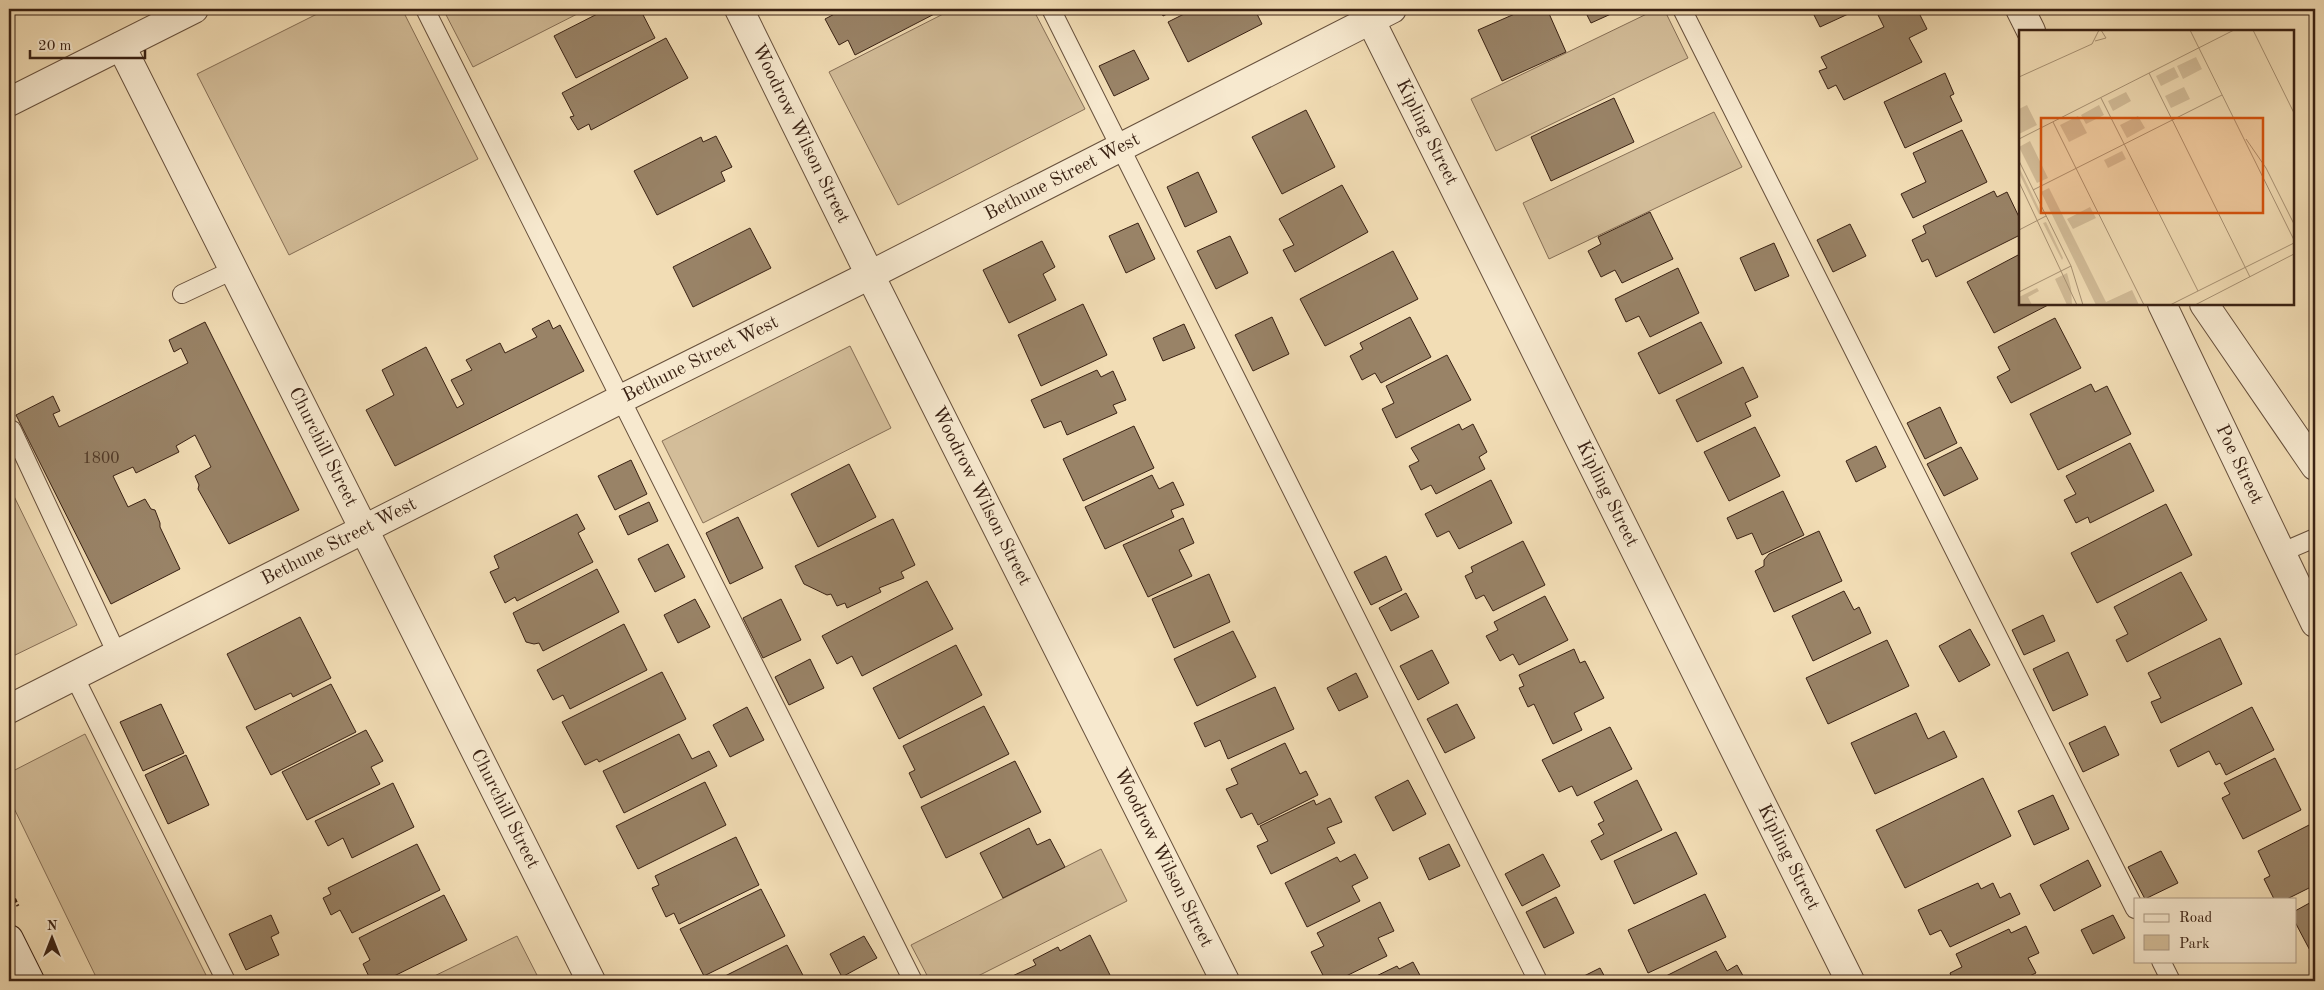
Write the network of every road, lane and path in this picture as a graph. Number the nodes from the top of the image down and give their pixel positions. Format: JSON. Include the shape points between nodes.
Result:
{"nodes":[{"id":1,"x":194,"y":9,"type":"edge"},
{"id":2,"x":425,"y":9,"type":"edge"},
{"id":3,"x":739,"y":9,"type":"edge"},
{"id":4,"x":1051,"y":9,"type":"edge"},
{"id":5,"x":1682,"y":9,"type":"edge"},
{"id":6,"x":2020,"y":9,"type":"edge"},
{"id":7,"x":1376,"y":12,"type":"edge"},
{"id":8,"x":2030,"y":30,"type":"edge"},
{"id":9,"x":121,"y":46,"type":"junction"},
{"id":10,"x":9,"y":102,"type":"edge"},
{"id":11,"x":1120,"y":146,"type":"junction"},
{"id":12,"x":233,"y":270,"type":"junction"},
{"id":13,"x":870,"y":276,"type":"junction"},
{"id":14,"x":182,"y":294,"type":"dead end"},
{"id":15,"x":2162,"y":305,"type":"edge"},
{"id":16,"x":2205,"y":305,"type":"edge"},
{"id":17,"x":621,"y":399,"type":"junction"},
{"id":18,"x":12,"y":430,"type":"dead end"},
{"id":19,"x":2315,"y":466,"type":"edge"},
{"id":20,"x":363,"y":530,"type":"junction"},
{"id":21,"x":2315,"y":538,"type":"edge"},
{"id":22,"x":2280,"y":553,"type":"junction"},
{"id":23,"x":2315,"y":623,"type":"edge"},
{"id":24,"x":117,"y":654,"type":"junction"},
{"id":25,"x":74,"y":676,"type":"junction"},
{"id":26,"x":9,"y":709,"type":"edge"},
{"id":27,"x":2134,"y":908,"type":"edge"},
{"id":28,"x":9,"y":939,"type":"edge"},
{"id":29,"x":2162,"y":962,"type":"edge"},
{"id":30,"x":30,"y":981,"type":"edge"},
{"id":31,"x":226,"y":981,"type":"edge"},
{"id":32,"x":591,"y":981,"type":"edge"},
{"id":33,"x":913,"y":981,"type":"edge"},
{"id":34,"x":1225,"y":981,"type":"edge"},
{"id":35,"x":1538,"y":981,"type":"edge"},
{"id":36,"x":1850,"y":981,"type":"edge"},
{"id":37,"x":2171,"y":981,"type":"edge"}],
"edges":[{"from":1,"to":9,"type":"street"},
{"from":2,"to":17,"type":"lane"},
{"from":3,"to":13,"type":"street","name":"Woodrow Wilson Street"},
{"from":4,"to":11,"type":"lane"},
{"from":5,"to":27,"type":"lane"},
{"from":6,"to":8,"type":"street"},
{"from":7,"to":11,"type":"street","name":"Bethune Street West"},
{"from":7,"to":36,"type":"street","name":"Kipling Street"},
{"from":9,"to":10,"type":"street"},
{"from":9,"to":12,"type":"street","name":"Churchill Street"},
{"from":11,"to":13,"type":"street","name":"Bethune Street West"},
{"from":11,"to":35,"type":"lane"},
{"from":12,"to":14,"type":"lane"},
{"from":12,"to":20,"type":"street","name":"Churchill Street"},
{"from":13,"to":17,"type":"street","name":"Bethune Street West"},
{"from":13,"to":34,"type":"street","name":"Woodrow Wilson Street"},
{"from":15,"to":22,"type":"street","name":"Poe Street"},
{"from":16,"to":19,"type":"street"},
{"from":17,"to":20,"type":"street","name":"Bethune Street West"},
{"from":17,"to":33,"type":"lane"},
{"from":18,"to":24,"type":"lane"},
{"from":20,"to":24,"type":"street","name":"Bethune Street West"},
{"from":20,"to":32,"type":"street","name":"Churchill Street"},
{"from":21,"to":22,"type":"lane"},
{"from":22,"to":23,"type":"street","name":"Poe Street"},
{"from":24,"to":25,"type":"street","name":"Bethune Street West"},
{"from":25,"to":26,"type":"street","name":"Bethune Street West"},
{"from":25,"to":31,"type":"lane"},
{"from":28,"to":30,"type":"street"},
{"from":29,"to":37,"type":"lane"}]}
